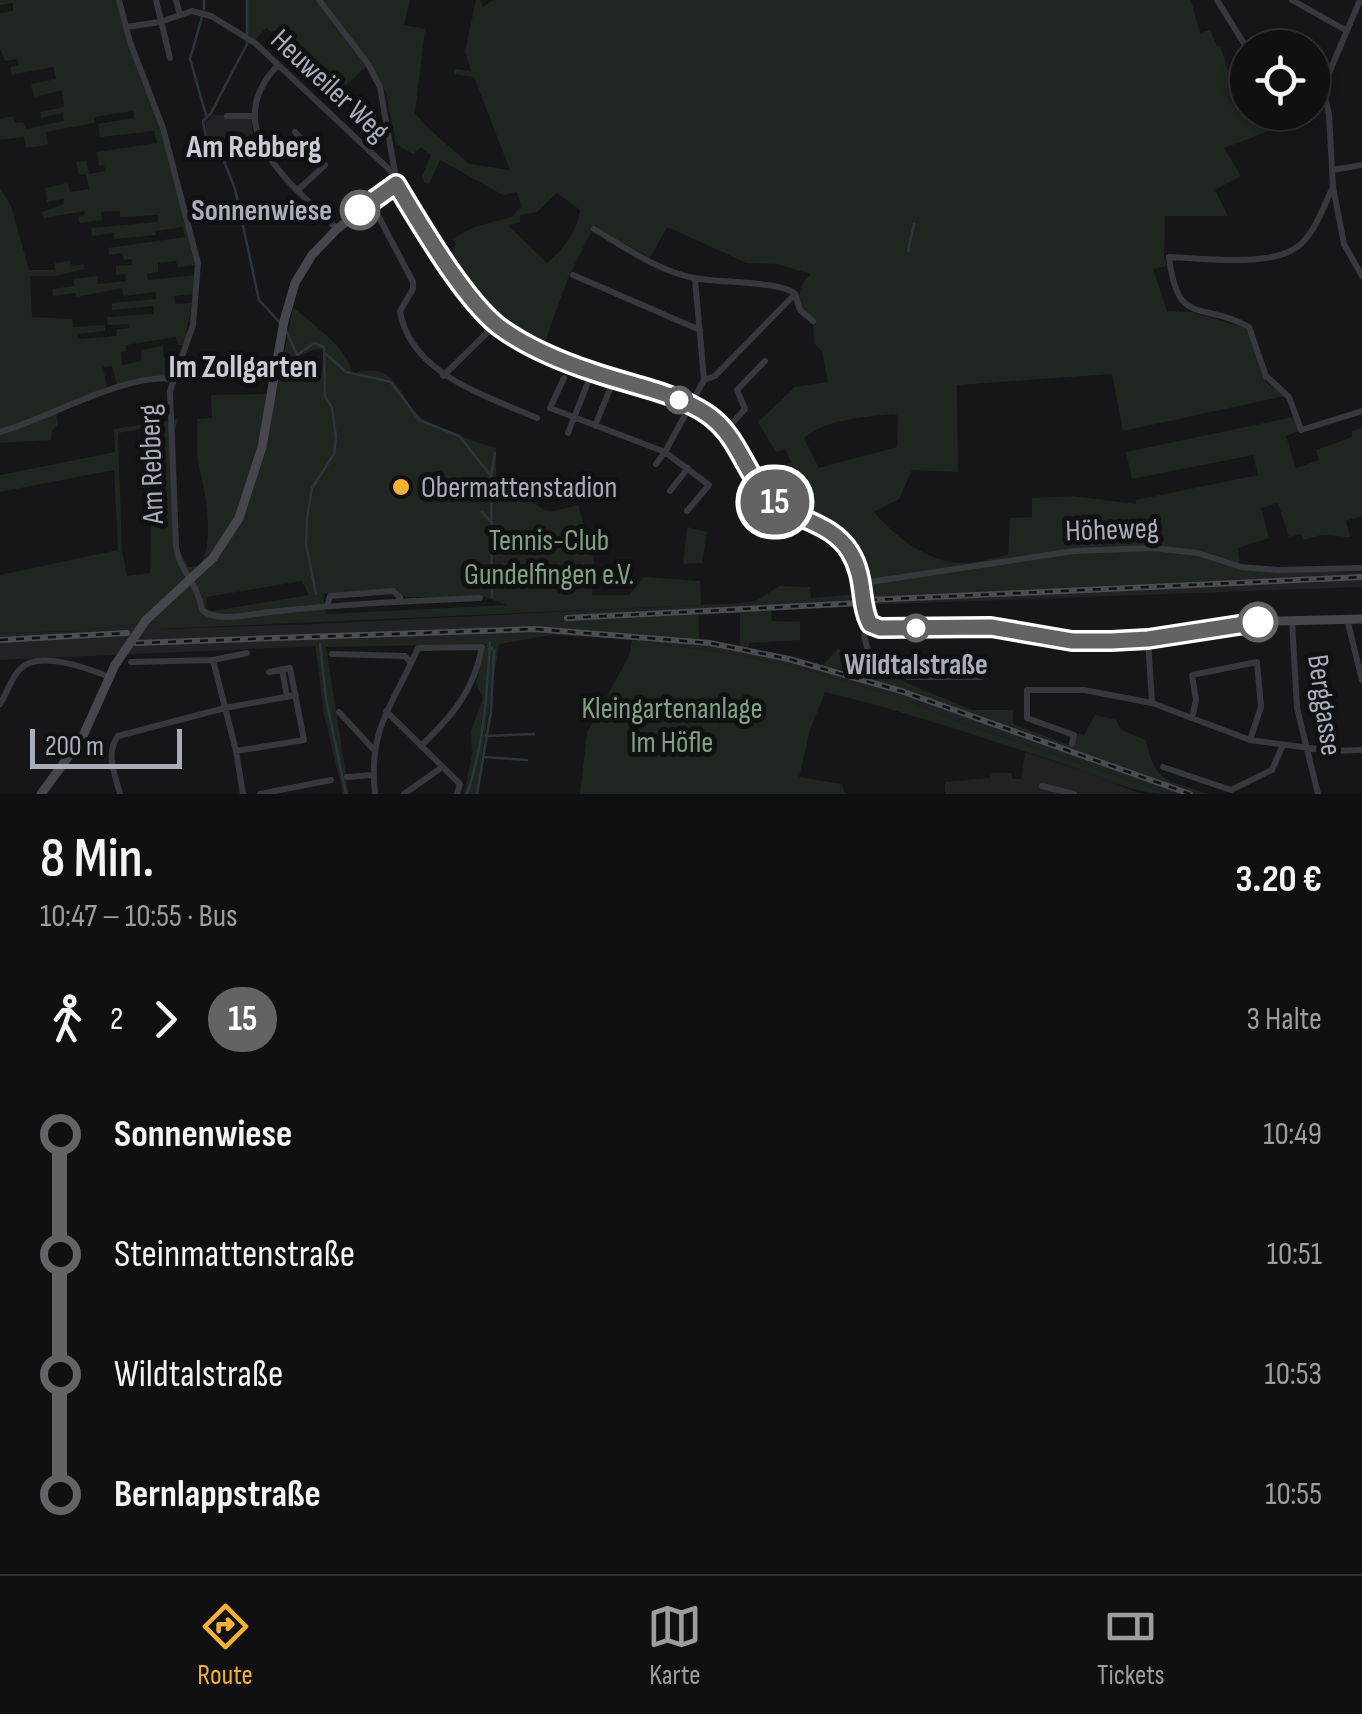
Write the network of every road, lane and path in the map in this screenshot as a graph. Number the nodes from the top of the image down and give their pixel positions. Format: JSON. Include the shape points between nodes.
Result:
{"nodes":[{"id":1,"x":120,"y":0,"type":"edge"},
{"id":2,"x":156,"y":0,"type":"edge"},
{"id":3,"x":176,"y":0,"type":"edge"},
{"id":4,"x":319,"y":0,"type":"edge"},
{"id":5,"x":1217,"y":0,"type":"edge"},
{"id":6,"x":1292,"y":0,"type":"edge"},
{"id":7,"x":1360,"y":0,"type":"edge"},
{"id":8,"x":180,"y":15,"type":"junction"},
{"id":9,"x":160,"y":22,"type":"junction"},
{"id":10,"x":126,"y":28,"type":"junction"},
{"id":11,"x":1236,"y":30,"type":"edge"},
{"id":12,"x":1347,"y":31,"type":"junction"},
{"id":13,"x":170,"y":58,"type":"dead end"},
{"id":14,"x":278,"y":66,"type":"junction"},
{"id":15,"x":1330,"y":71,"type":"edge"},
{"id":16,"x":227,"y":116,"type":"dead end"},
{"id":17,"x":254,"y":116,"type":"junction"},
{"id":18,"x":1330,"y":128,"type":"edge"},
{"id":19,"x":295,"y":132,"type":"dead end"},
{"id":20,"x":1362,"y":165,"type":"edge"},
{"id":21,"x":1333,"y":170,"type":"junction"},
{"id":22,"x":393,"y":172,"type":"junction"},
{"id":23,"x":396,"y":184,"type":"junction"},
{"id":24,"x":1333,"y":187,"type":"junction"},
{"id":25,"x":299,"y":189,"type":"junction"},
{"id":26,"x":371,"y":201,"type":"junction"},
{"id":27,"x":337,"y":229,"type":"junction"},
{"id":28,"x":594,"y":230,"type":"dead end"},
{"id":29,"x":573,"y":275,"type":"dead end"},
{"id":30,"x":1362,"y":276,"type":"edge"},
{"id":31,"x":695,"y":278,"type":"junction"},
{"id":32,"x":794,"y":294,"type":"junction"},
{"id":33,"x":813,"y":321,"type":"dead end"},
{"id":34,"x":496,"y":324,"type":"junction"},
{"id":35,"x":702,"y":330,"type":"junction"},
{"id":36,"x":765,"y":362,"type":"dead end"},
{"id":37,"x":592,"y":372,"type":"junction"},
{"id":38,"x":443,"y":376,"type":"junction"},
{"id":39,"x":564,"y":378,"type":"dead end"},
{"id":40,"x":614,"y":379,"type":"junction"},
{"id":41,"x":172,"y":380,"type":"junction"},
{"id":42,"x":704,"y":380,"type":"junction"},
{"id":43,"x":692,"y":404,"type":"junction"},
{"id":44,"x":1362,"y":410,"type":"edge"},
{"id":45,"x":537,"y":418,"type":"dead end"},
{"id":46,"x":574,"y":418,"type":"junction"},
{"id":47,"x":594,"y":426,"type":"junction"},
{"id":48,"x":727,"y":431,"type":"junction"},
{"id":49,"x":0,"y":432,"type":"edge"},
{"id":50,"x":568,"y":433,"type":"dead end"},
{"id":51,"x":665,"y":452,"type":"junction"},
{"id":52,"x":656,"y":464,"type":"dead end"},
{"id":53,"x":687,"y":468,"type":"junction"},
{"id":54,"x":670,"y":491,"type":"dead end"},
{"id":55,"x":687,"y":511,"type":"dead end"},
{"id":56,"x":1362,"y":568,"type":"edge"},
{"id":57,"x":192,"y":579,"type":"junction"},
{"id":58,"x":864,"y":588,"type":"junction"},
{"id":59,"x":480,"y":598,"type":"dead end"},
{"id":60,"x":1362,"y":618,"type":"edge"},
{"id":61,"x":868,"y":619,"type":"junction"},
{"id":62,"x":1347,"y":619,"type":"junction"},
{"id":63,"x":1292,"y":622,"type":"junction"},
{"id":64,"x":1148,"y":639,"type":"junction"},
{"id":65,"x":247,"y":652,"type":"dead end"},
{"id":66,"x":332,"y":654,"type":"dead end"},
{"id":67,"x":214,"y":660,"type":"junction"},
{"id":68,"x":131,"y":662,"type":"dead end"},
{"id":69,"x":412,"y":663,"type":"junction"},
{"id":70,"x":269,"y":672,"type":"dead end"},
{"id":71,"x":110,"y":677,"type":"junction"},
{"id":72,"x":982,"y":677,"type":"dead end"},
{"id":73,"x":1362,"y":680,"type":"edge"},
{"id":74,"x":291,"y":696,"type":"junction"},
{"id":75,"x":1152,"y":703,"type":"junction"},
{"id":76,"x":0,"y":704,"type":"edge"},
{"id":77,"x":225,"y":708,"type":"junction"},
{"id":78,"x":386,"y":711,"type":"junction"},
{"id":79,"x":338,"y":712,"type":"dead end"},
{"id":80,"x":1192,"y":718,"type":"junction"},
{"id":81,"x":1250,"y":740,"type":"junction"},
{"id":82,"x":1072,"y":744,"type":"dead end"},
{"id":83,"x":421,"y":746,"type":"junction"},
{"id":84,"x":1282,"y":746,"type":"junction"},
{"id":85,"x":1305,"y":748,"type":"junction"},
{"id":86,"x":373,"y":750,"type":"junction"},
{"id":87,"x":1362,"y":750,"type":"edge"},
{"id":88,"x":236,"y":751,"type":"junction"},
{"id":89,"x":1163,"y":767,"type":"dead end"},
{"id":90,"x":441,"y":768,"type":"junction"},
{"id":91,"x":373,"y":775,"type":"junction"},
{"id":92,"x":347,"y":777,"type":"dead end"},
{"id":93,"x":332,"y":780,"type":"dead end"},
{"id":94,"x":1042,"y":786,"type":"dead end"},
{"id":95,"x":310,"y":790,"type":"edge"},
{"id":96,"x":1232,"y":792,"type":"edge"},
{"id":97,"x":41,"y":794,"type":"edge"},
{"id":98,"x":120,"y":794,"type":"edge"},
{"id":99,"x":243,"y":794,"type":"edge"},
{"id":100,"x":260,"y":794,"type":"edge"},
{"id":101,"x":376,"y":794,"type":"edge"},
{"id":102,"x":404,"y":794,"type":"edge"},
{"id":103,"x":457,"y":794,"type":"edge"},
{"id":104,"x":1074,"y":794,"type":"edge"},
{"id":105,"x":1318,"y":794,"type":"edge"}],
"edges":[{"from":1,"to":10,"type":"street","name":"Am Rebberg"},
{"from":2,"to":9,"type":"street"},
{"from":3,"to":8,"type":"street"},
{"from":4,"to":22,"type":"street","via":[[380,87]]},
{"from":5,"to":11,"type":"street"},
{"from":6,"to":12,"type":"street"},
{"from":7,"to":12,"type":"street"},
{"from":8,"to":9,"type":"street"},
{"from":8,"to":14,"type":"street","name":"Heuweiler Weg","via":[[201,12],[248,38]]},
{"from":9,"to":10,"type":"street"},
{"from":9,"to":13,"type":"street"},
{"from":10,"to":41,"type":"street","name":"Am Rebberg","via":[[163,128],[198,263],[193,325]]},
{"from":12,"to":15,"type":"street"},
{"from":14,"to":17,"type":"street","via":[[260,88]]},
{"from":14,"to":22,"type":"street","name":"Heuweiler Weg"},
{"from":16,"to":17,"type":"street"},
{"from":17,"to":25,"type":"street","via":[[263,149]]},
{"from":18,"to":21,"type":"street"},
{"from":19,"to":25,"type":"street","via":[[325,165]]},
{"from":20,"to":21,"type":"street"},
{"from":21,"to":24,"type":"street"},
{"from":22,"to":23,"type":"street"},
{"from":23,"to":26,"type":"street"},
{"from":23,"to":34,"type":"street"},
{"from":24,"to":30,"type":"street","via":[[1344,244]]},
{"from":24,"to":44,"type":"street","via":[[1308,235],[1292,250],[1251,259],[1169,257],[1185,306],[1249,327],[1266,376],[1289,397],[1301,430]]},
{"from":25,"to":27,"type":"street"},
{"from":26,"to":27,"type":"street"},
{"from":26,"to":38,"type":"street","via":[[413,282],[401,319]]},
{"from":27,"to":57,"type":"street","via":[[294,283],[244,507],[223,546]]},
{"from":28,"to":31,"type":"street","via":[[673,274]]},
{"from":29,"to":35,"type":"street"},
{"from":31,"to":32,"type":"street","via":[[782,285]]},
{"from":31,"to":35,"type":"street"},
{"from":32,"to":33,"type":"street"},
{"from":32,"to":42,"type":"street"},
{"from":34,"to":37,"type":"street"},
{"from":34,"to":38,"type":"street"},
{"from":35,"to":42,"type":"street"},
{"from":36,"to":48,"type":"street","via":[[737,390],[745,409]]},
{"from":37,"to":40,"type":"street"},
{"from":37,"to":46,"type":"street"},
{"from":38,"to":45,"type":"street"},
{"from":39,"to":46,"type":"street","via":[[550,408]]},
{"from":40,"to":43,"type":"street"},
{"from":40,"to":47,"type":"street"},
{"from":41,"to":49,"type":"street","via":[[146,381],[58,407]]},
{"from":41,"to":57,"type":"street","name":"Am Rebberg","via":[[176,548]]},
{"from":42,"to":43,"type":"street"},
{"from":43,"to":48,"type":"street"},
{"from":43,"to":51,"type":"street"},
{"from":46,"to":47,"type":"street"},
{"from":46,"to":50,"type":"street"},
{"from":47,"to":51,"type":"street"},
{"from":48,"to":58,"type":"street","via":[[766,495],[836,535]]},
{"from":51,"to":52,"type":"street"},
{"from":51,"to":53,"type":"street"},
{"from":53,"to":54,"type":"street"},
{"from":53,"to":55,"type":"street","via":[[709,485]]},
{"from":56,"to":58,"type":"street","name":"Höheweg","via":[[1241,567],[1198,552],[1153,548],[1074,550]]},
{"from":57,"to":59,"type":"street","via":[[202,610],[212,616]]},
{"from":57,"to":71,"type":"street","bridge":true,"via":[[146,620]]},
{"from":58,"to":61,"type":"street","bridge":true},
{"from":60,"to":62,"type":"street"},
{"from":61,"to":64,"type":"street","via":[[880,628],[991,627],[1072,641]]},
{"from":61,"to":72,"type":"street","via":[[869,654],[908,677]]},
{"from":62,"to":63,"type":"street"},
{"from":62,"to":73,"type":"street"},
{"from":63,"to":64,"type":"street","via":[[1244,622]]},
{"from":63,"to":85,"type":"street","name":"Berggasse"},
{"from":64,"to":75,"type":"street"},
{"from":65,"to":67,"type":"street"},
{"from":66,"to":69,"type":"street","via":[[405,656]]},
{"from":67,"to":68,"type":"street"},
{"from":67,"to":77,"type":"street"},
{"from":69,"to":78,"type":"street"},
{"from":69,"to":83,"type":"street","via":[[418,648],[482,648],[472,685]]},
{"from":70,"to":74,"type":"street","via":[[290,668]]},
{"from":71,"to":76,"type":"street","via":[[75,664],[28,663]]},
{"from":71,"to":97,"type":"street","via":[[82,738]]},
{"from":74,"to":77,"type":"street"},
{"from":74,"to":88,"type":"street","via":[[304,740]]},
{"from":75,"to":80,"type":"street"},
{"from":75,"to":82,"type":"street","via":[[1084,690],[1028,690],[1026,718],[1074,735]]},
{"from":77,"to":88,"type":"street"},
{"from":77,"to":98,"type":"street","via":[[118,736],[110,757]]},
{"from":78,"to":83,"type":"street"},
{"from":78,"to":86,"type":"street"},
{"from":79,"to":86,"type":"street"},
{"from":80,"to":81,"type":"street"},
{"from":80,"to":81,"type":"street","via":[[1192,675],[1256,662],[1261,708]]},
{"from":81,"to":84,"type":"street"},
{"from":83,"to":90,"type":"street"},
{"from":84,"to":85,"type":"street"},
{"from":84,"to":96,"type":"street","via":[[1272,770]]},
{"from":85,"to":87,"type":"street"},
{"from":85,"to":105,"type":"street","name":"Berggasse"},
{"from":86,"to":91,"type":"street"},
{"from":88,"to":99,"type":"street"},
{"from":89,"to":96,"type":"street"},
{"from":90,"to":102,"type":"street"},
{"from":90,"to":103,"type":"street","via":[[460,784]]},
{"from":91,"to":92,"type":"street"},
{"from":91,"to":101,"type":"street"},
{"from":93,"to":95,"type":"street"},
{"from":94,"to":104,"type":"street"},
{"from":95,"to":100,"type":"street"}]}
